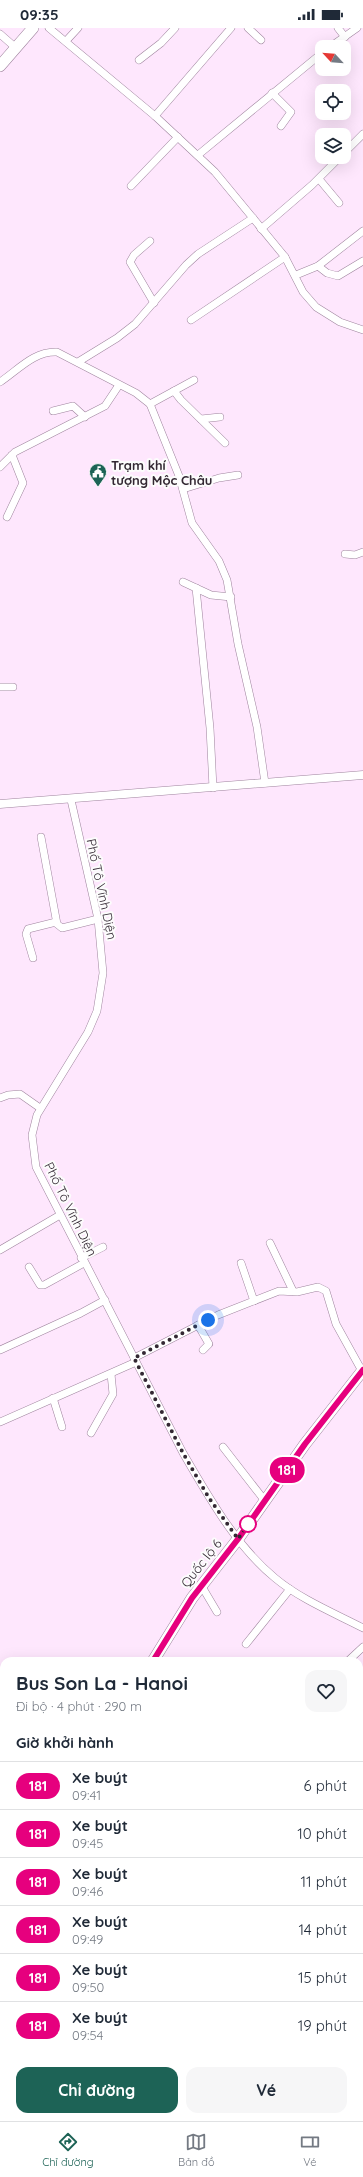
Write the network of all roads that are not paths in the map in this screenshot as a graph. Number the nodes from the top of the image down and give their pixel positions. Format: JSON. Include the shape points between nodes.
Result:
{"nodes":[{"id":1,"x":33,"y":28,"type":"edge"},
{"id":2,"x":49,"y":28,"type":"edge"},
{"id":3,"x":78,"y":28,"type":"edge"},
{"id":4,"x":175,"y":28,"type":"edge"},
{"id":5,"x":231,"y":28,"type":"edge"},
{"id":6,"x":248,"y":28,"type":"edge"},
{"id":7,"x":338,"y":28,"type":"edge"},
{"id":8,"x":357,"y":28,"type":"edge"},
{"id":9,"x":0,"y":34,"type":"edge"},
{"id":10,"x":345,"y":37,"type":"junction"},
{"id":11,"x":261,"y":40,"type":"dead end"},
{"id":12,"x":340,"y":40,"type":"edge"},
{"id":13,"x":66,"y":41,"type":"junction"},
{"id":14,"x":16,"y":48,"type":"junction"},
{"id":15,"x":315,"y":59,"type":"edge"},
{"id":16,"x":139,"y":60,"type":"dead end"},
{"id":17,"x":0,"y":66,"type":"edge"},
{"id":18,"x":272,"y":93,"type":"junction"},
{"id":19,"x":155,"y":116,"type":"junction"},
{"id":20,"x":281,"y":126,"type":"dead end"},
{"id":21,"x":363,"y":134,"type":"edge"},
{"id":22,"x":178,"y":137,"type":"junction"},
{"id":23,"x":351,"y":146,"type":"edge"},
{"id":24,"x":198,"y":155,"type":"junction"},
{"id":25,"x":333,"y":164,"type":"edge"},
{"id":26,"x":319,"y":179,"type":"junction"},
{"id":27,"x":131,"y":186,"type":"dead end"},
{"id":28,"x":339,"y":203,"type":"dead end"},
{"id":29,"x":253,"y":218,"type":"junction"},
{"id":30,"x":261,"y":229,"type":"junction"},
{"id":31,"x":363,"y":230,"type":"edge"},
{"id":32,"x":150,"y":241,"type":"dead end"},
{"id":33,"x":285,"y":257,"type":"junction"},
{"id":34,"x":363,"y":261,"type":"edge"},
{"id":35,"x":318,"y":266,"type":"junction"},
{"id":36,"x":296,"y":275,"type":"junction"},
{"id":37,"x":154,"y":303,"type":"junction"},
{"id":38,"x":191,"y":320,"type":"dead end"},
{"id":39,"x":363,"y":330,"type":"edge"},
{"id":40,"x":78,"y":362,"type":"junction"},
{"id":41,"x":194,"y":380,"type":"dead end"},
{"id":42,"x":0,"y":382,"type":"edge"},
{"id":43,"x":119,"y":385,"type":"junction"},
{"id":44,"x":174,"y":391,"type":"junction"},
{"id":45,"x":150,"y":404,"type":"junction"},
{"id":46,"x":53,"y":410,"type":"dead end"},
{"id":47,"x":85,"y":417,"type":"junction"},
{"id":48,"x":220,"y":417,"type":"dead end"},
{"id":49,"x":201,"y":419,"type":"junction"},
{"id":50,"x":225,"y":443,"type":"dead end"},
{"id":51,"x":12,"y":455,"type":"junction"},
{"id":52,"x":0,"y":467,"type":"edge"},
{"id":53,"x":238,"y":475,"type":"dead end"},
{"id":54,"x":183,"y":489,"type":"junction"},
{"id":55,"x":7,"y":518,"type":"dead end"},
{"id":56,"x":363,"y":552,"type":"edge"},
{"id":57,"x":345,"y":554,"type":"dead end"},
{"id":58,"x":183,"y":582,"type":"dead end"},
{"id":59,"x":196,"y":588,"type":"junction"},
{"id":60,"x":231,"y":597,"type":"junction"},
{"id":61,"x":0,"y":687,"type":"edge"},
{"id":62,"x":13,"y":687,"type":"dead end"},
{"id":63,"x":363,"y":775,"type":"edge"},
{"id":64,"x":266,"y":783,"type":"junction"},
{"id":65,"x":213,"y":788,"type":"junction"},
{"id":66,"x":71,"y":800,"type":"junction"},
{"id":67,"x":0,"y":804,"type":"edge"},
{"id":68,"x":41,"y":837,"type":"dead end"},
{"id":69,"x":98,"y":919,"type":"junction"},
{"id":70,"x":56,"y":922,"type":"junction"},
{"id":71,"x":33,"y":958,"type":"dead end"},
{"id":72,"x":0,"y":1098,"type":"edge"},
{"id":73,"x":40,"y":1108,"type":"junction"},
{"id":74,"x":60,"y":1215,"type":"junction"},
{"id":75,"x":270,"y":1243,"type":"dead end"},
{"id":76,"x":103,"y":1247,"type":"dead end"},
{"id":77,"x":0,"y":1250,"type":"edge"},
{"id":78,"x":83,"y":1260,"type":"junction"},
{"id":79,"x":241,"y":1263,"type":"dead end"},
{"id":80,"x":29,"y":1267,"type":"dead end"},
{"id":81,"x":292,"y":1291,"type":"junction"},
{"id":82,"x":105,"y":1300,"type":"junction"},
{"id":83,"x":254,"y":1301,"type":"junction"},
{"id":84,"x":198,"y":1325,"type":"junction"},
{"id":85,"x":0,"y":1350,"type":"edge"},
{"id":86,"x":203,"y":1350,"type":"dead end"},
{"id":87,"x":135,"y":1360,"type":"junction"},
{"id":88,"x":363,"y":1371,"type":"edge"},
{"id":89,"x":111,"y":1374,"type":"junction"},
{"id":90,"x":54,"y":1398,"type":"junction"},
{"id":91,"x":0,"y":1422,"type":"edge"},
{"id":92,"x":62,"y":1427,"type":"dead end"},
{"id":93,"x":92,"y":1433,"type":"dead end"},
{"id":94,"x":223,"y":1447,"type":"dead end"},
{"id":95,"x":265,"y":1501,"type":"junction"},
{"id":96,"x":238,"y":1539,"type":"junction"},
{"id":97,"x":201,"y":1585,"type":"junction"},
{"id":98,"x":290,"y":1589,"type":"junction"},
{"id":99,"x":217,"y":1612,"type":"dead end"},
{"id":100,"x":363,"y":1628,"type":"edge"},
{"id":101,"x":246,"y":1644,"type":"dead end"},
{"id":102,"x":363,"y":1647,"type":"edge"},
{"id":103,"x":156,"y":1657,"type":"edge"},
{"id":104,"x":352,"y":1657,"type":"edge"}],
"edges":[{"from":1,"to":14,"type":"main road"},
{"from":2,"to":13,"type":"street"},
{"from":3,"to":13,"type":"street"},
{"from":4,"to":16,"type":"street"},
{"from":5,"to":19,"type":"street"},
{"from":6,"to":11,"type":"street"},
{"from":7,"to":10,"type":"street"},
{"from":8,"to":10,"type":"street"},
{"from":9,"to":14,"type":"street"},
{"from":10,"to":12,"type":"street"},
{"from":13,"to":19,"type":"street"},
{"from":14,"to":17,"type":"main road"},
{"from":15,"to":18,"type":"street"},
{"from":18,"to":20,"type":"street","via":[[291,112]]},
{"from":18,"to":24,"type":"street"},
{"from":19,"to":22,"type":"street"},
{"from":21,"to":23,"type":"street"},
{"from":22,"to":24,"type":"street"},
{"from":22,"to":27,"type":"street"},
{"from":24,"to":29,"type":"street"},
{"from":25,"to":26,"type":"street"},
{"from":26,"to":28,"type":"street"},
{"from":26,"to":30,"type":"street"},
{"from":29,"to":30,"type":"street"},
{"from":29,"to":37,"type":"street","via":[[198,254]]},
{"from":30,"to":33,"type":"street"},
{"from":31,"to":35,"type":"street"},
{"from":32,"to":37,"type":"street","via":[[130,262]]},
{"from":33,"to":36,"type":"street"},
{"from":33,"to":38,"type":"street"},
{"from":34,"to":35,"type":"street","via":[[338,276],[326,273]]},
{"from":35,"to":36,"type":"street"},
{"from":36,"to":39,"type":"street","via":[[303,292],[316,307],[340,322]]},
{"from":37,"to":40,"type":"street","via":[[126,332]]},
{"from":40,"to":42,"type":"street","via":[[57,352],[43,353]]},
{"from":40,"to":43,"type":"street"},
{"from":41,"to":44,"type":"street"},
{"from":43,"to":45,"type":"street"},
{"from":43,"to":47,"type":"street","via":[[105,406]]},
{"from":44,"to":45,"type":"street"},
{"from":44,"to":49,"type":"street"},
{"from":45,"to":54,"type":"street"},
{"from":46,"to":47,"type":"street","via":[[73,406]]},
{"from":47,"to":51,"type":"street"},
{"from":48,"to":49,"type":"street"},
{"from":49,"to":50,"type":"street"},
{"from":51,"to":52,"type":"street"},
{"from":51,"to":55,"type":"street","via":[[23,483]]},
{"from":53,"to":54,"type":"street","via":[[218,478]]},
{"from":54,"to":60,"type":"street","via":[[192,523],[224,571]]},
{"from":56,"to":57,"type":"street","via":[[355,555]]},
{"from":58,"to":59,"type":"street"},
{"from":59,"to":60,"type":"street","via":[[211,595]]},
{"from":59,"to":65,"type":"street","via":[[210,728]]},
{"from":60,"to":64,"type":"street"},
{"from":61,"to":62,"type":"street"},
{"from":63,"to":64,"type":"street"},
{"from":64,"to":65,"type":"street"},
{"from":65,"to":66,"type":"street"},
{"from":66,"to":67,"type":"street"},
{"from":66,"to":69,"type":"street","name":"Phố Tô Vĩnh Diện"},
{"from":68,"to":70,"type":"street"},
{"from":69,"to":70,"type":"street","via":[[62,928]]},
{"from":69,"to":73,"type":"street","name":"Phố Tô Vĩnh Diện","via":[[104,973],[97,1011],[79,1050]]},
{"from":70,"to":71,"type":"street","via":[[28,929],[26,934]]},
{"from":72,"to":73,"type":"street","via":[[20,1094]]},
{"from":73,"to":74,"type":"street","name":"Phố Tô Vĩnh Diện","via":[[32,1135],[33,1154],[36,1167]]},
{"from":74,"to":77,"type":"street"},
{"from":74,"to":78,"type":"street","name":"Phố Tô Vĩnh Diện"},
{"from":75,"to":81,"type":"street"},
{"from":76,"to":78,"type":"street"},
{"from":78,"to":80,"type":"street","via":[[40,1286]]},
{"from":78,"to":82,"type":"street","name":"Phố Tô Vĩnh Diện"},
{"from":79,"to":83,"type":"street"},
{"from":81,"to":83,"type":"street","via":[[279,1291]]},
{"from":81,"to":88,"type":"street","via":[[301,1292],[318,1288],[326,1290],[336,1324]]},
{"from":82,"to":85,"type":"street"},
{"from":82,"to":87,"type":"street","name":"Phố Tô Vĩnh Diện"},
{"from":83,"to":84,"type":"street"},
{"from":84,"to":86,"type":"street","via":[[209,1344]]},
{"from":84,"to":87,"type":"street"},
{"from":87,"to":89,"type":"street"},
{"from":87,"to":96,"type":"street","name":"Phố Tô Vĩnh Diện","via":[[183,1453],[209,1498]]},
{"from":88,"to":95,"type":"main road","name":"Quốc lộ 6","via":[[305,1444]]},
{"from":89,"to":90,"type":"street"},
{"from":89,"to":93,"type":"street","via":[[113,1394]]},
{"from":90,"to":91,"type":"street"},
{"from":90,"to":92,"type":"street"},
{"from":94,"to":95,"type":"street"},
{"from":95,"to":96,"type":"main road","name":"Quốc lộ 6"},
{"from":96,"to":97,"type":"main road","name":"Quốc lộ 6"},
{"from":96,"to":98,"type":"street","name":"Phố Tô Vĩnh Diện","via":[[267,1570]]},
{"from":97,"to":99,"type":"street"},
{"from":97,"to":103,"type":"main road","name":"Quốc lộ 6"},
{"from":98,"to":100,"type":"street","name":"Phố Tô Vĩnh Diện"},
{"from":98,"to":101,"type":"street"},
{"from":102,"to":104,"type":"street"}]}
